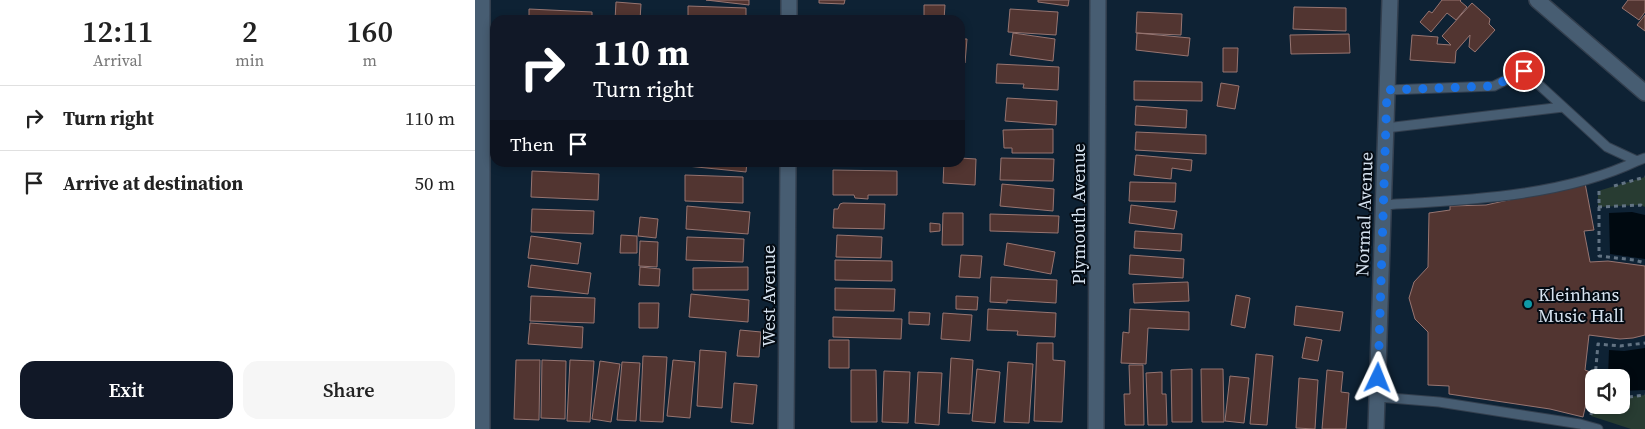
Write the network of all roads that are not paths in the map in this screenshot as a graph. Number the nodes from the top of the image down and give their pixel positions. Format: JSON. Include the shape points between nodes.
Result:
{"nodes":[{"id":1,"x":481,"y":0,"type":"edge"},
{"id":2,"x":789,"y":0,"type":"edge"},
{"id":3,"x":1098,"y":0,"type":"edge"},
{"id":4,"x":1389,"y":0,"type":"edge"},
{"id":5,"x":1537,"y":0,"type":"edge"},
{"id":6,"x":789,"y":15,"type":"edge"},
{"id":7,"x":1387,"y":90,"type":"junction"},
{"id":8,"x":1645,"y":93,"type":"edge"},
{"id":9,"x":1563,"y":107,"type":"junction"},
{"id":10,"x":1386,"y":128,"type":"junction"},
{"id":11,"x":1641,"y":159,"type":"edge"},
{"id":12,"x":788,"y":167,"type":"edge"},
{"id":13,"x":1383,"y":205,"type":"junction"},
{"id":14,"x":1377,"y":397,"type":"junction"},
{"id":15,"x":482,"y":429,"type":"edge"},
{"id":16,"x":786,"y":429,"type":"edge"},
{"id":17,"x":1097,"y":429,"type":"edge"},
{"id":18,"x":1376,"y":429,"type":"edge"},
{"id":19,"x":1598,"y":429,"type":"edge"}],
"edges":[{"from":1,"to":15,"type":"street"},
{"from":2,"to":6,"type":"street"},
{"from":3,"to":17,"type":"street","name":"Plymouth Avenue"},
{"from":4,"to":7,"type":"street","name":"Normal Avenue"},
{"from":5,"to":8,"type":"street"},
{"from":7,"to":9,"type":"lane","via":[[1494,86],[1524,71]]},
{"from":7,"to":10,"type":"street","name":"Normal Avenue"},
{"from":9,"to":10,"type":"lane"},
{"from":9,"to":11,"type":"lane","via":[[1607,147]]},
{"from":10,"to":13,"type":"street","name":"Normal Avenue"},
{"from":11,"to":13,"type":"lane","via":[[1613,172],[1547,189],[1466,200]]},
{"from":12,"to":16,"type":"street","name":"West Avenue"},
{"from":13,"to":14,"type":"street","name":"Normal Avenue"},
{"from":14,"to":18,"type":"street","name":"Normal Avenue"},
{"from":14,"to":19,"type":"lane","via":[[1439,402]]}]}
